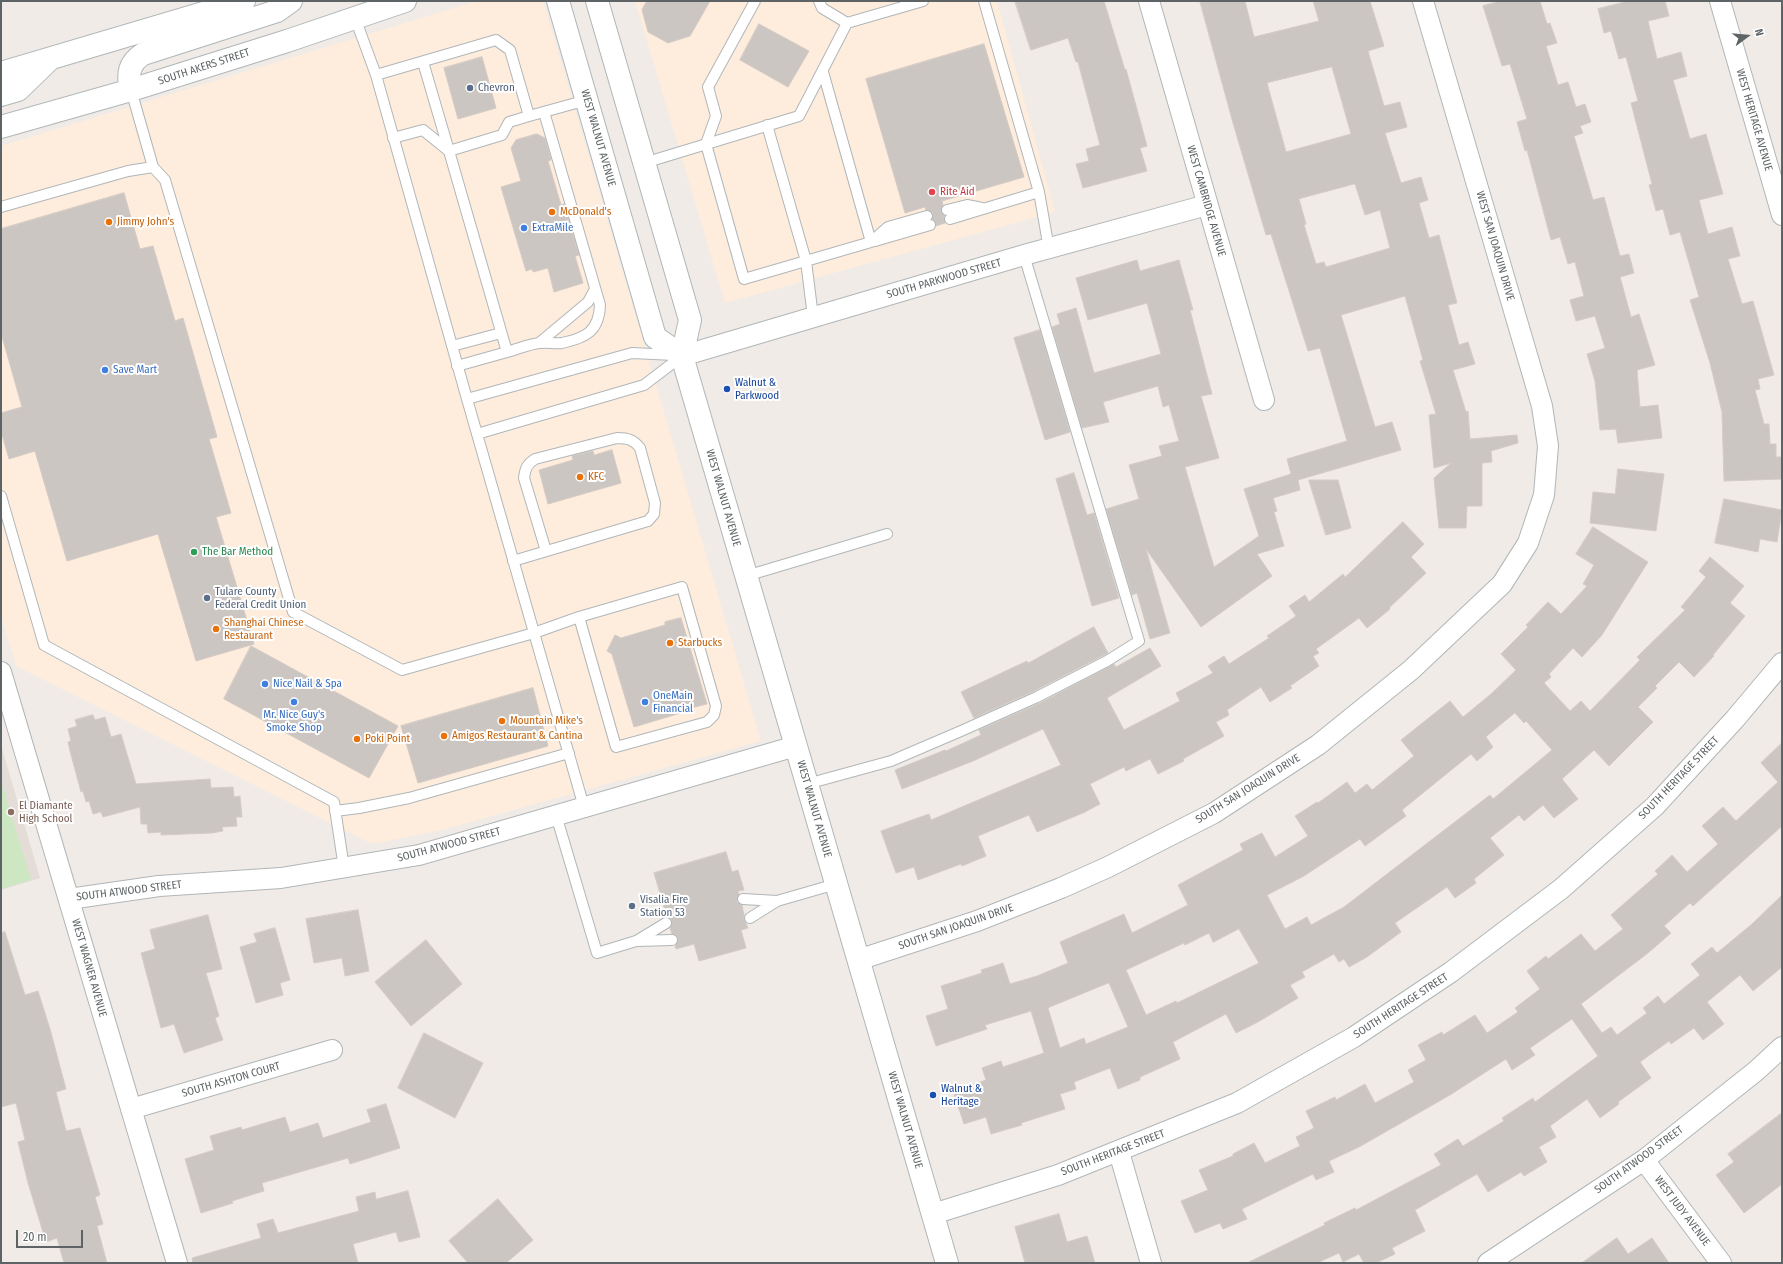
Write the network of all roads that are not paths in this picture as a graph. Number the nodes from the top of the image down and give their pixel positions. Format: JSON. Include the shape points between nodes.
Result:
{"nodes":[{"id":1,"x":244,"y":1,"type":"edge"},
{"id":2,"x":291,"y":1,"type":"edge"},
{"id":3,"x":405,"y":1,"type":"edge"},
{"id":4,"x":558,"y":1,"type":"edge"},
{"id":5,"x":597,"y":1,"type":"edge"},
{"id":6,"x":755,"y":1,"type":"edge"},
{"id":7,"x":819,"y":1,"type":"edge"},
{"id":8,"x":984,"y":1,"type":"edge"},
{"id":9,"x":1149,"y":1,"type":"edge"},
{"id":10,"x":1423,"y":1,"type":"edge"},
{"id":11,"x":1720,"y":1,"type":"edge"},
{"id":12,"x":919,"y":2,"type":"edge"},
{"id":13,"x":355,"y":18,"type":"junction"},
{"id":14,"x":847,"y":23,"type":"junction"},
{"id":15,"x":52,"y":58,"type":"junction"},
{"id":16,"x":423,"y":62,"type":"junction"},
{"id":17,"x":823,"y":72,"type":"junction"},
{"id":18,"x":1,"y":73,"type":"edge"},
{"id":19,"x":376,"y":75,"type":"junction"},
{"id":20,"x":131,"y":90,"type":"junction"},
{"id":21,"x":1,"y":95,"type":"edge"},
{"id":22,"x":587,"y":100,"type":"junction"},
{"id":23,"x":544,"y":112,"type":"junction"},
{"id":24,"x":529,"y":116,"type":"junction"},
{"id":25,"x":767,"y":125,"type":"junction"},
{"id":26,"x":1,"y":127,"type":"edge"},
{"id":27,"x":393,"y":138,"type":"junction"},
{"id":28,"x":706,"y":144,"type":"junction"},
{"id":29,"x":449,"y":151,"type":"junction"},
{"id":30,"x":644,"y":163,"type":"junction"},
{"id":31,"x":153,"y":167,"type":"junction"},
{"id":32,"x":1039,"y":192,"type":"junction"},
{"id":33,"x":1207,"y":205,"type":"junction"},
{"id":34,"x":1,"y":207,"type":"edge"},
{"id":35,"x":949,"y":214,"type":"dead end"},
{"id":36,"x":1782,"y":215,"type":"edge"},
{"id":37,"x":928,"y":220,"type":"dead end"},
{"id":38,"x":871,"y":242,"type":"junction"},
{"id":39,"x":1049,"y":249,"type":"junction"},
{"id":40,"x":1024,"y":255,"type":"junction"},
{"id":41,"x":806,"y":261,"type":"junction"},
{"id":42,"x":595,"y":289,"type":"junction"},
{"id":43,"x":813,"y":317,"type":"junction"},
{"id":44,"x":501,"y":332,"type":"junction"},
{"id":45,"x":539,"y":343,"type":"junction"},
{"id":46,"x":452,"y":346,"type":"junction"},
{"id":47,"x":507,"y":352,"type":"junction"},
{"id":48,"x":682,"y":356,"type":"junction"},
{"id":49,"x":457,"y":366,"type":"junction"},
{"id":50,"x":467,"y":399,"type":"junction"},
{"id":51,"x":1264,"y":400,"type":"dead end"},
{"id":52,"x":477,"y":434,"type":"junction"},
{"id":53,"x":1544,"y":495,"type":"joint"},
{"id":54,"x":1,"y":496,"type":"edge"},
{"id":55,"x":887,"y":534,"type":"dead end"},
{"id":56,"x":546,"y":551,"type":"junction"},
{"id":57,"x":513,"y":561,"type":"junction"},
{"id":58,"x":746,"y":576,"type":"junction"},
{"id":59,"x":579,"y":617,"type":"junction"},
{"id":60,"x":534,"y":633,"type":"junction"},
{"id":61,"x":1782,"y":663,"type":"edge"},
{"id":62,"x":1,"y":672,"type":"edge"},
{"id":63,"x":796,"y":746,"type":"junction"},
{"id":64,"x":569,"y":753,"type":"junction"},
{"id":65,"x":807,"y":784,"type":"junction"},
{"id":66,"x":584,"y":807,"type":"junction"},
{"id":67,"x":335,"y":811,"type":"junction"},
{"id":68,"x":556,"y":815,"type":"junction"},
{"id":69,"x":344,"y":868,"type":"junction"},
{"id":70,"x":836,"y":884,"type":"junction"},
{"id":71,"x":69,"y":899,"type":"junction"},
{"id":72,"x":743,"y":899,"type":"dead end"},
{"id":73,"x":777,"y":901,"type":"junction"},
{"id":74,"x":750,"y":918,"type":"dead end"},
{"id":75,"x":666,"y":923,"type":"dead end"},
{"id":76,"x":672,"y":940,"type":"dead end"},
{"id":77,"x":636,"y":941,"type":"junction"},
{"id":78,"x":858,"y":960,"type":"junction"},
{"id":79,"x":1782,"y":1047,"type":"edge"},
{"id":80,"x":332,"y":1050,"type":"dead end"},
{"id":81,"x":131,"y":1109,"type":"junction"},
{"id":82,"x":1119,"y":1152,"type":"junction"},
{"id":83,"x":1644,"y":1160,"type":"junction"},
{"id":84,"x":933,"y":1214,"type":"junction"},
{"id":85,"x":177,"y":1263,"type":"edge"},
{"id":86,"x":947,"y":1263,"type":"edge"},
{"id":87,"x":1151,"y":1263,"type":"edge"},
{"id":88,"x":1488,"y":1263,"type":"edge"},
{"id":89,"x":1721,"y":1263,"type":"edge"}],
"edges":[{"from":1,"to":15,"type":"main road"},
{"from":2,"to":20,"type":"main road","via":[[276,11],[143,54],[129,69]]},
{"from":3,"to":13,"type":"main road","name":"SOUTH AKERS STREET"},
{"from":4,"to":22,"type":"main road","name":"WEST WALNUT AVENUE"},
{"from":5,"to":30,"type":"main road","name":"WEST WALNUT AVENUE"},
{"from":6,"to":28,"type":"lane","via":[[708,87],[716,116]]},
{"from":7,"to":14,"type":"lane","via":[[822,8]]},
{"from":8,"to":32,"type":"lane"},
{"from":9,"to":33,"type":"street","name":"WEST CAMBRIDGE AVENUE"},
{"from":10,"to":53,"type":"street","name":"WEST SAN JOAQUIN DRIVE","via":[[1542,406],[1548,446]]},
{"from":11,"to":36,"type":"street","name":"WEST HERITAGE AVENUE"},
{"from":12,"to":14,"type":"lane"},
{"from":13,"to":19,"type":"lane"},
{"from":13,"to":20,"type":"main road","name":"SOUTH AKERS STREET"},
{"from":14,"to":17,"type":"lane"},
{"from":15,"to":18,"type":"main road"},
{"from":15,"to":21,"type":"main road","via":[[18,90]]},
{"from":16,"to":19,"type":"lane"},
{"from":16,"to":24,"type":"lane","via":[[496,40],[510,50]]},
{"from":16,"to":29,"type":"lane"},
{"from":17,"to":25,"type":"lane","via":[[799,116]]},
{"from":17,"to":38,"type":"lane"},
{"from":19,"to":27,"type":"lane"},
{"from":20,"to":26,"type":"main road","name":"SOUTH AKERS STREET"},
{"from":20,"to":31,"type":"lane"},
{"from":22,"to":23,"type":"lane"},
{"from":22,"to":48,"type":"main road","name":"WEST WALNUT AVENUE","via":[[655,337]]},
{"from":23,"to":24,"type":"lane"},
{"from":23,"to":42,"type":"lane"},
{"from":24,"to":29,"type":"lane","via":[[509,122],[502,135]]},
{"from":25,"to":28,"type":"lane"},
{"from":25,"to":41,"type":"lane"},
{"from":27,"to":29,"type":"lane","via":[[423,130]]},
{"from":27,"to":46,"type":"lane"},
{"from":28,"to":30,"type":"lane"},
{"from":28,"to":41,"type":"lane","via":[[744,279]]},
{"from":29,"to":44,"type":"lane"},
{"from":30,"to":48,"type":"main road","name":"WEST WALNUT AVENUE","via":[[690,320]]},
{"from":31,"to":34,"type":"lane","via":[[128,171]]},
{"from":31,"to":60,"type":"lane","via":[[165,180],[293,612],[402,670]]},
{"from":32,"to":35,"type":"lane","via":[[983,208]]},
{"from":32,"to":39,"type":"lane"},
{"from":33,"to":39,"type":"street","name":"SOUTH PARKWOOD STREET"},
{"from":33,"to":51,"type":"street","name":"WEST CAMBRIDGE AVENUE"},
{"from":37,"to":38,"type":"lane","via":[[888,228]]},
{"from":38,"to":41,"type":"lane"},
{"from":39,"to":40,"type":"street","name":"SOUTH PARKWOOD STREET"},
{"from":40,"to":43,"type":"street","name":"SOUTH PARKWOOD STREET"},
{"from":40,"to":65,"type":"lane","via":[[1139,641],[1107,661],[1037,697],[961,732],[891,760]]},
{"from":41,"to":43,"type":"lane"},
{"from":42,"to":45,"type":"lane","via":[[588,302]]},
{"from":42,"to":45,"type":"lane","via":[[600,305],[600,317],[588,334],[562,343]]},
{"from":43,"to":48,"type":"street","name":"SOUTH PARKWOOD STREET"},
{"from":44,"to":46,"type":"lane"},
{"from":44,"to":47,"type":"lane"},
{"from":45,"to":47,"type":"lane"},
{"from":46,"to":49,"type":"lane"},
{"from":47,"to":49,"type":"lane"},
{"from":48,"to":50,"type":"lane","via":[[632,353]]},
{"from":48,"to":52,"type":"lane","via":[[644,385]]},
{"from":48,"to":58,"type":"main road","name":"WEST WALNUT AVENUE"},
{"from":49,"to":50,"type":"lane"},
{"from":50,"to":52,"type":"lane"},
{"from":52,"to":57,"type":"lane"},
{"from":53,"to":78,"type":"street","name":"SOUTH SAN JOAQUIN DRIVE","via":[[1528,543],[1502,584],[1411,670],[1318,745],[1214,813],[1108,867],[977,921]]},
{"from":54,"to":67,"type":"lane","via":[[44,645],[334,802]]},
{"from":55,"to":58,"type":"lane"},
{"from":56,"to":56,"type":"lane","via":[[648,521],[654,514],[655,503],[640,448],[636,442],[628,438],[617,438],[529,462],[524,470],[524,478]]},
{"from":56,"to":57,"type":"lane"},
{"from":57,"to":60,"type":"lane"},
{"from":58,"to":63,"type":"main road","name":"WEST WALNUT AVENUE"},
{"from":59,"to":59,"type":"lane","via":[[682,587],[716,706],[714,715],[706,722],[616,747]]},
{"from":59,"to":60,"type":"lane"},
{"from":60,"to":64,"type":"lane"},
{"from":61,"to":82,"type":"street","name":"SOUTH HERITAGE STREET","via":[[1735,720],[1655,806],[1561,889],[1451,972],[1354,1037],[1237,1103]]},
{"from":62,"to":71,"type":"street","name":"WEST WAGNER AVENUE"},
{"from":63,"to":65,"type":"main road","name":"WEST WALNUT AVENUE"},
{"from":63,"to":66,"type":"street","name":"SOUTH ATWOOD STREET"},
{"from":64,"to":66,"type":"lane"},
{"from":64,"to":67,"type":"lane","via":[[409,798]]},
{"from":65,"to":70,"type":"main road","name":"WEST WALNUT AVENUE"},
{"from":66,"to":68,"type":"street","name":"SOUTH ATWOOD STREET"},
{"from":67,"to":69,"type":"lane"},
{"from":68,"to":69,"type":"street","name":"SOUTH ATWOOD STREET","via":[[419,855]]},
{"from":68,"to":77,"type":"lane","via":[[597,953]]},
{"from":69,"to":71,"type":"street","name":"SOUTH ATWOOD STREET","via":[[281,878],[159,886]]},
{"from":70,"to":73,"type":"lane"},
{"from":70,"to":78,"type":"main road","name":"WEST WALNUT AVENUE"},
{"from":71,"to":81,"type":"street","name":"WEST WAGNER AVENUE"},
{"from":72,"to":73,"type":"lane"},
{"from":73,"to":74,"type":"lane"},
{"from":75,"to":77,"type":"lane"},
{"from":76,"to":77,"type":"lane"},
{"from":78,"to":84,"type":"main road","name":"WEST WALNUT AVENUE"},
{"from":79,"to":83,"type":"street","name":"SOUTH ATWOOD STREET","via":[[1756,1071]]},
{"from":80,"to":81,"type":"street","name":"SOUTH ASHTON COURT"},
{"from":81,"to":85,"type":"street","name":"WEST WAGNER AVENUE"},
{"from":82,"to":84,"type":"street","name":"SOUTH HERITAGE STREET","via":[[1051,1177]]},
{"from":82,"to":87,"type":"street"},
{"from":83,"to":88,"type":"street","name":"SOUTH ATWOOD STREET"},
{"from":83,"to":89,"type":"street","name":"WEST JUDY AVENUE"},
{"from":84,"to":86,"type":"main road","name":"WEST WALNUT AVENUE"}]}
